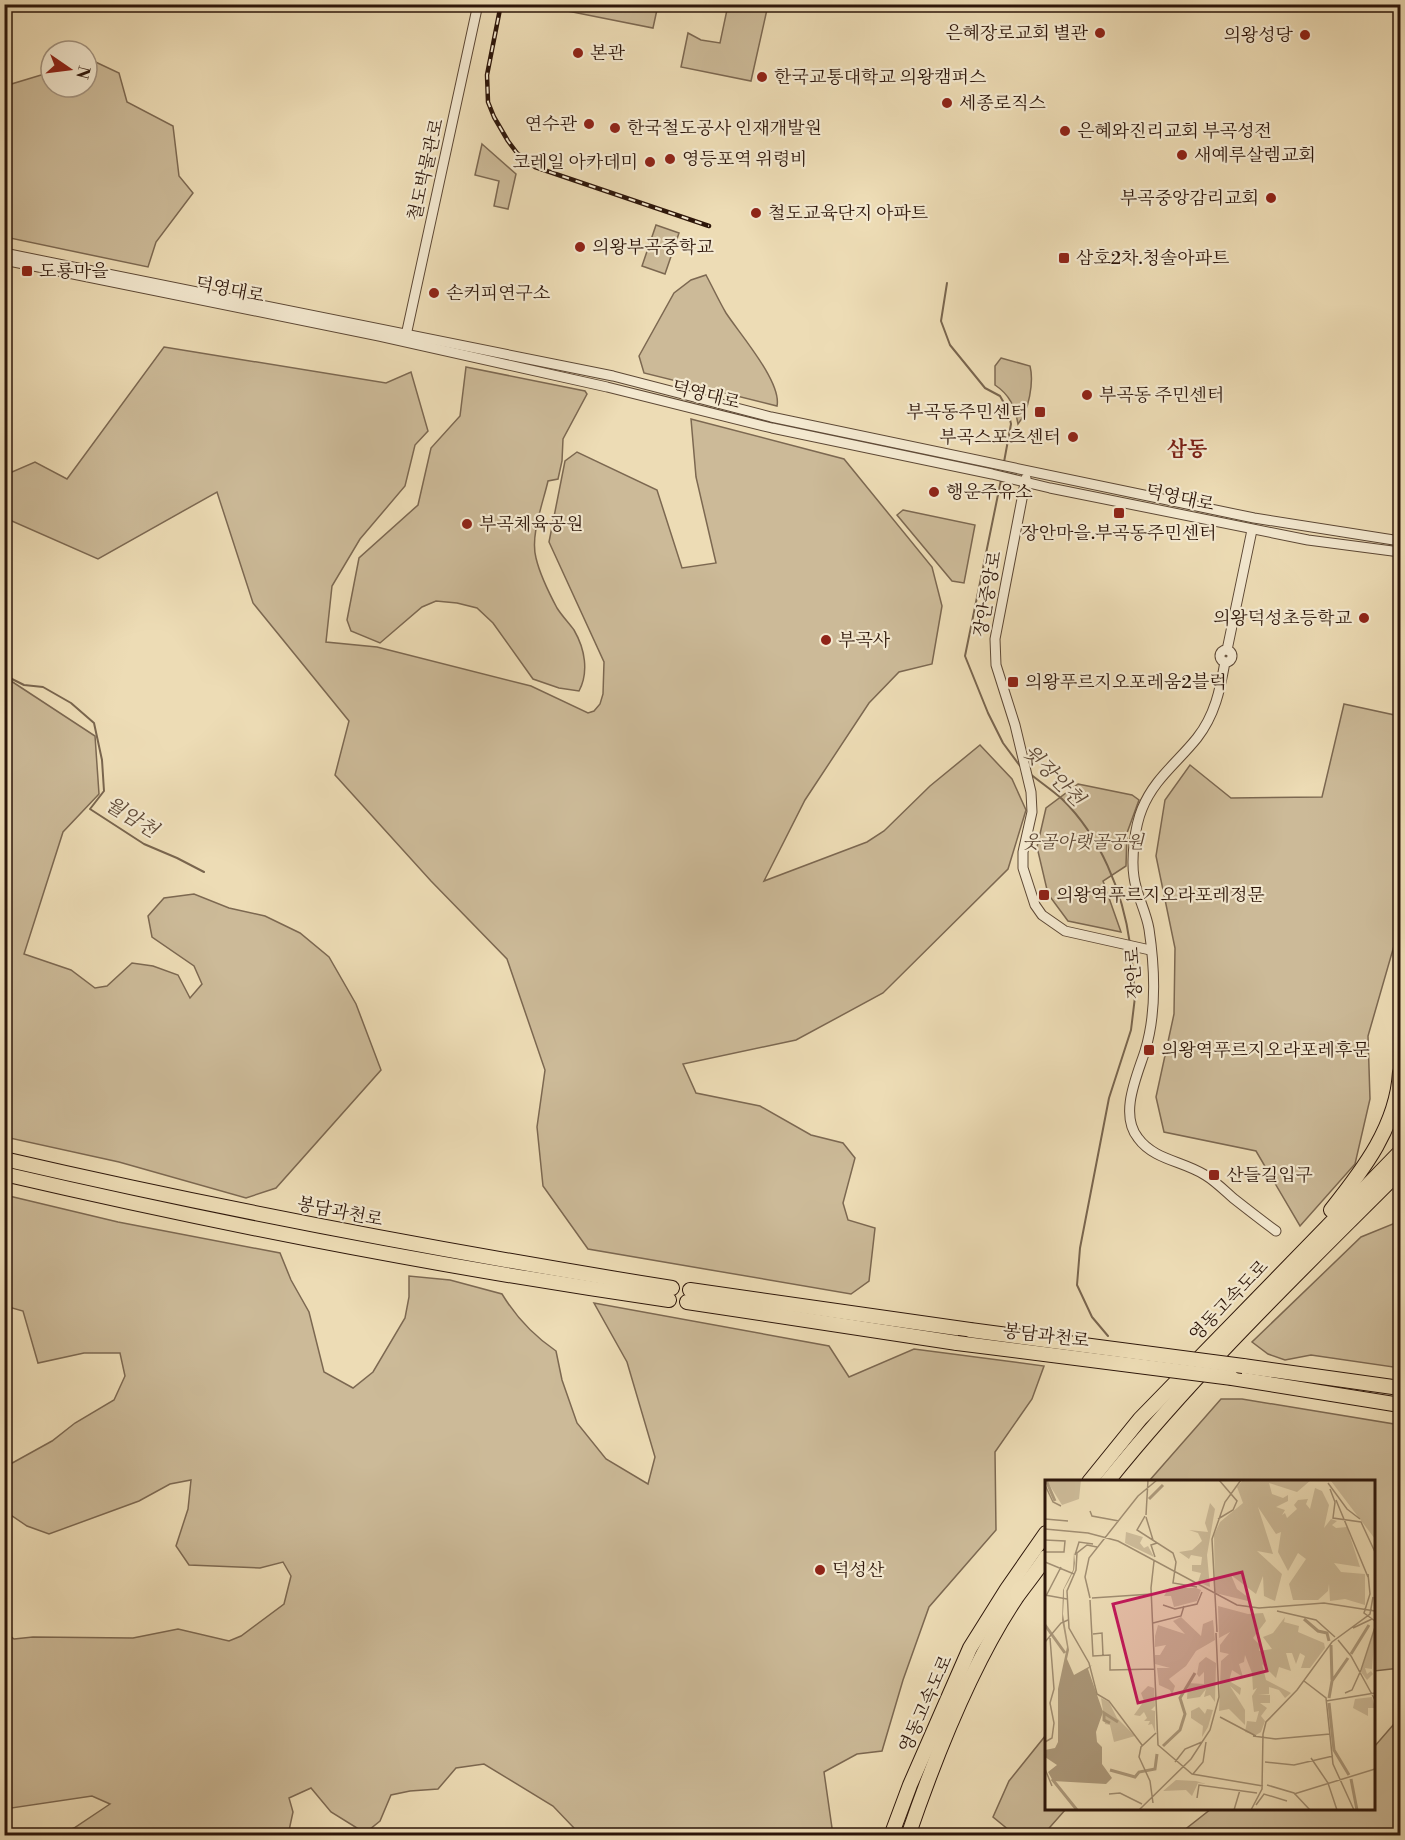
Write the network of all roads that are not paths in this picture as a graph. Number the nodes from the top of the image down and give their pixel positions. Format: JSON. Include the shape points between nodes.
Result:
{"nodes":[{"id":1,"x":478,"y":4,"type":"edge"},
{"id":2,"x":4,"y":253,"type":"edge"},
{"id":3,"x":4,"y":260,"type":"edge"},
{"id":4,"x":406,"y":338,"type":"junction"},
{"id":5,"x":1022,"y":468,"type":"junction"},
{"id":6,"x":1026,"y":482,"type":"junction"},
{"id":7,"x":1252,"y":530,"type":"junction"},
{"id":8,"x":1401,"y":542,"type":"edge"},
{"id":9,"x":1401,"y":552,"type":"edge"},
{"id":10,"x":1146,"y":950,"type":"junction"},
{"id":11,"x":1401,"y":1072,"type":"edge"},
{"id":12,"x":1401,"y":1152,"type":"edge"},
{"id":13,"x":4,"y":1159,"type":"edge"},
{"id":14,"x":1401,"y":1171,"type":"edge"},
{"id":15,"x":4,"y":1174,"type":"edge"},
{"id":16,"x":1276,"y":1232,"type":"dead end"},
{"id":17,"x":1275,"y":1279,"type":"junction"},
{"id":18,"x":1401,"y":1388,"type":"edge"},
{"id":19,"x":1401,"y":1404,"type":"edge"},
{"id":20,"x":1091,"y":1480,"type":"edge"},
{"id":21,"x":1109,"y":1480,"type":"edge"},
{"id":22,"x":1045,"y":1536,"type":"edge"},
{"id":23,"x":1045,"y":1560,"type":"edge"},
{"id":24,"x":891,"y":1836,"type":"edge"},
{"id":25,"x":908,"y":1836,"type":"edge"}],
"edges":[{"from":1,"to":4,"type":"street","name":"철도박물관로"},
{"from":2,"to":4,"type":"street","name":"덕영대로"},
{"from":3,"to":4,"type":"street","name":"덕영대로"},
{"from":4,"to":5,"type":"street","name":"덕영대로","via":[[613,376],[771,417]]},
{"from":4,"to":6,"type":"street","name":"덕영대로","via":[[772,428]]},
{"from":5,"to":6,"type":"street","name":"장안중앙로"},
{"from":5,"to":8,"type":"street","name":"덕영대로","via":[[1254,518]]},
{"from":6,"to":7,"type":"street","name":"덕영대로"},
{"from":6,"to":10,"type":"street","name":"장안중앙로","via":[[995,639],[996,665],[1031,792],[1032,813],[1023,852],[1028,888],[1042,915],[1065,931]]},
{"from":7,"to":9,"type":"street","name":"덕영대로"},
{"from":7,"to":10,"type":"street","name":"장안로","via":[[1227,650],[1232,658],[1225,662],[1217,701],[1197,738],[1158,780],[1141,813],[1133,854],[1134,878],[1149,928]]},
{"from":10,"to":16,"type":"street","name":"장안로","via":[[1154,976],[1153,1001],[1146,1049],[1134,1082],[1131,1126],[1138,1139],[1160,1157],[1206,1175]]},
{"from":11,"to":17,"type":"highway","via":[[1394,1107],[1381,1139],[1354,1181]]},
{"from":12,"to":17,"type":"highway","name":"영동고속도로"},
{"from":13,"to":15,"type":"highway","name":"봉담과천로","via":[[274,1217],[670,1294],[538,1280],[119,1201]]},
{"from":14,"to":21,"type":"highway","name":"영동고속도로","via":[[1151,1428]]},
{"from":17,"to":20,"type":"highway","name":"영동고속도로","via":[[1140,1419]]},
{"from":18,"to":19,"type":"highway","name":"봉담과천로","bridge":true,"via":[[689,1296],[957,1343]]},
{"from":22,"to":24,"type":"highway","name":"영동고속도로","via":[[970,1648]]},
{"from":23,"to":25,"type":"highway","name":"영동고속도로","via":[[1016,1599],[982,1659],[950,1724]]}]}
